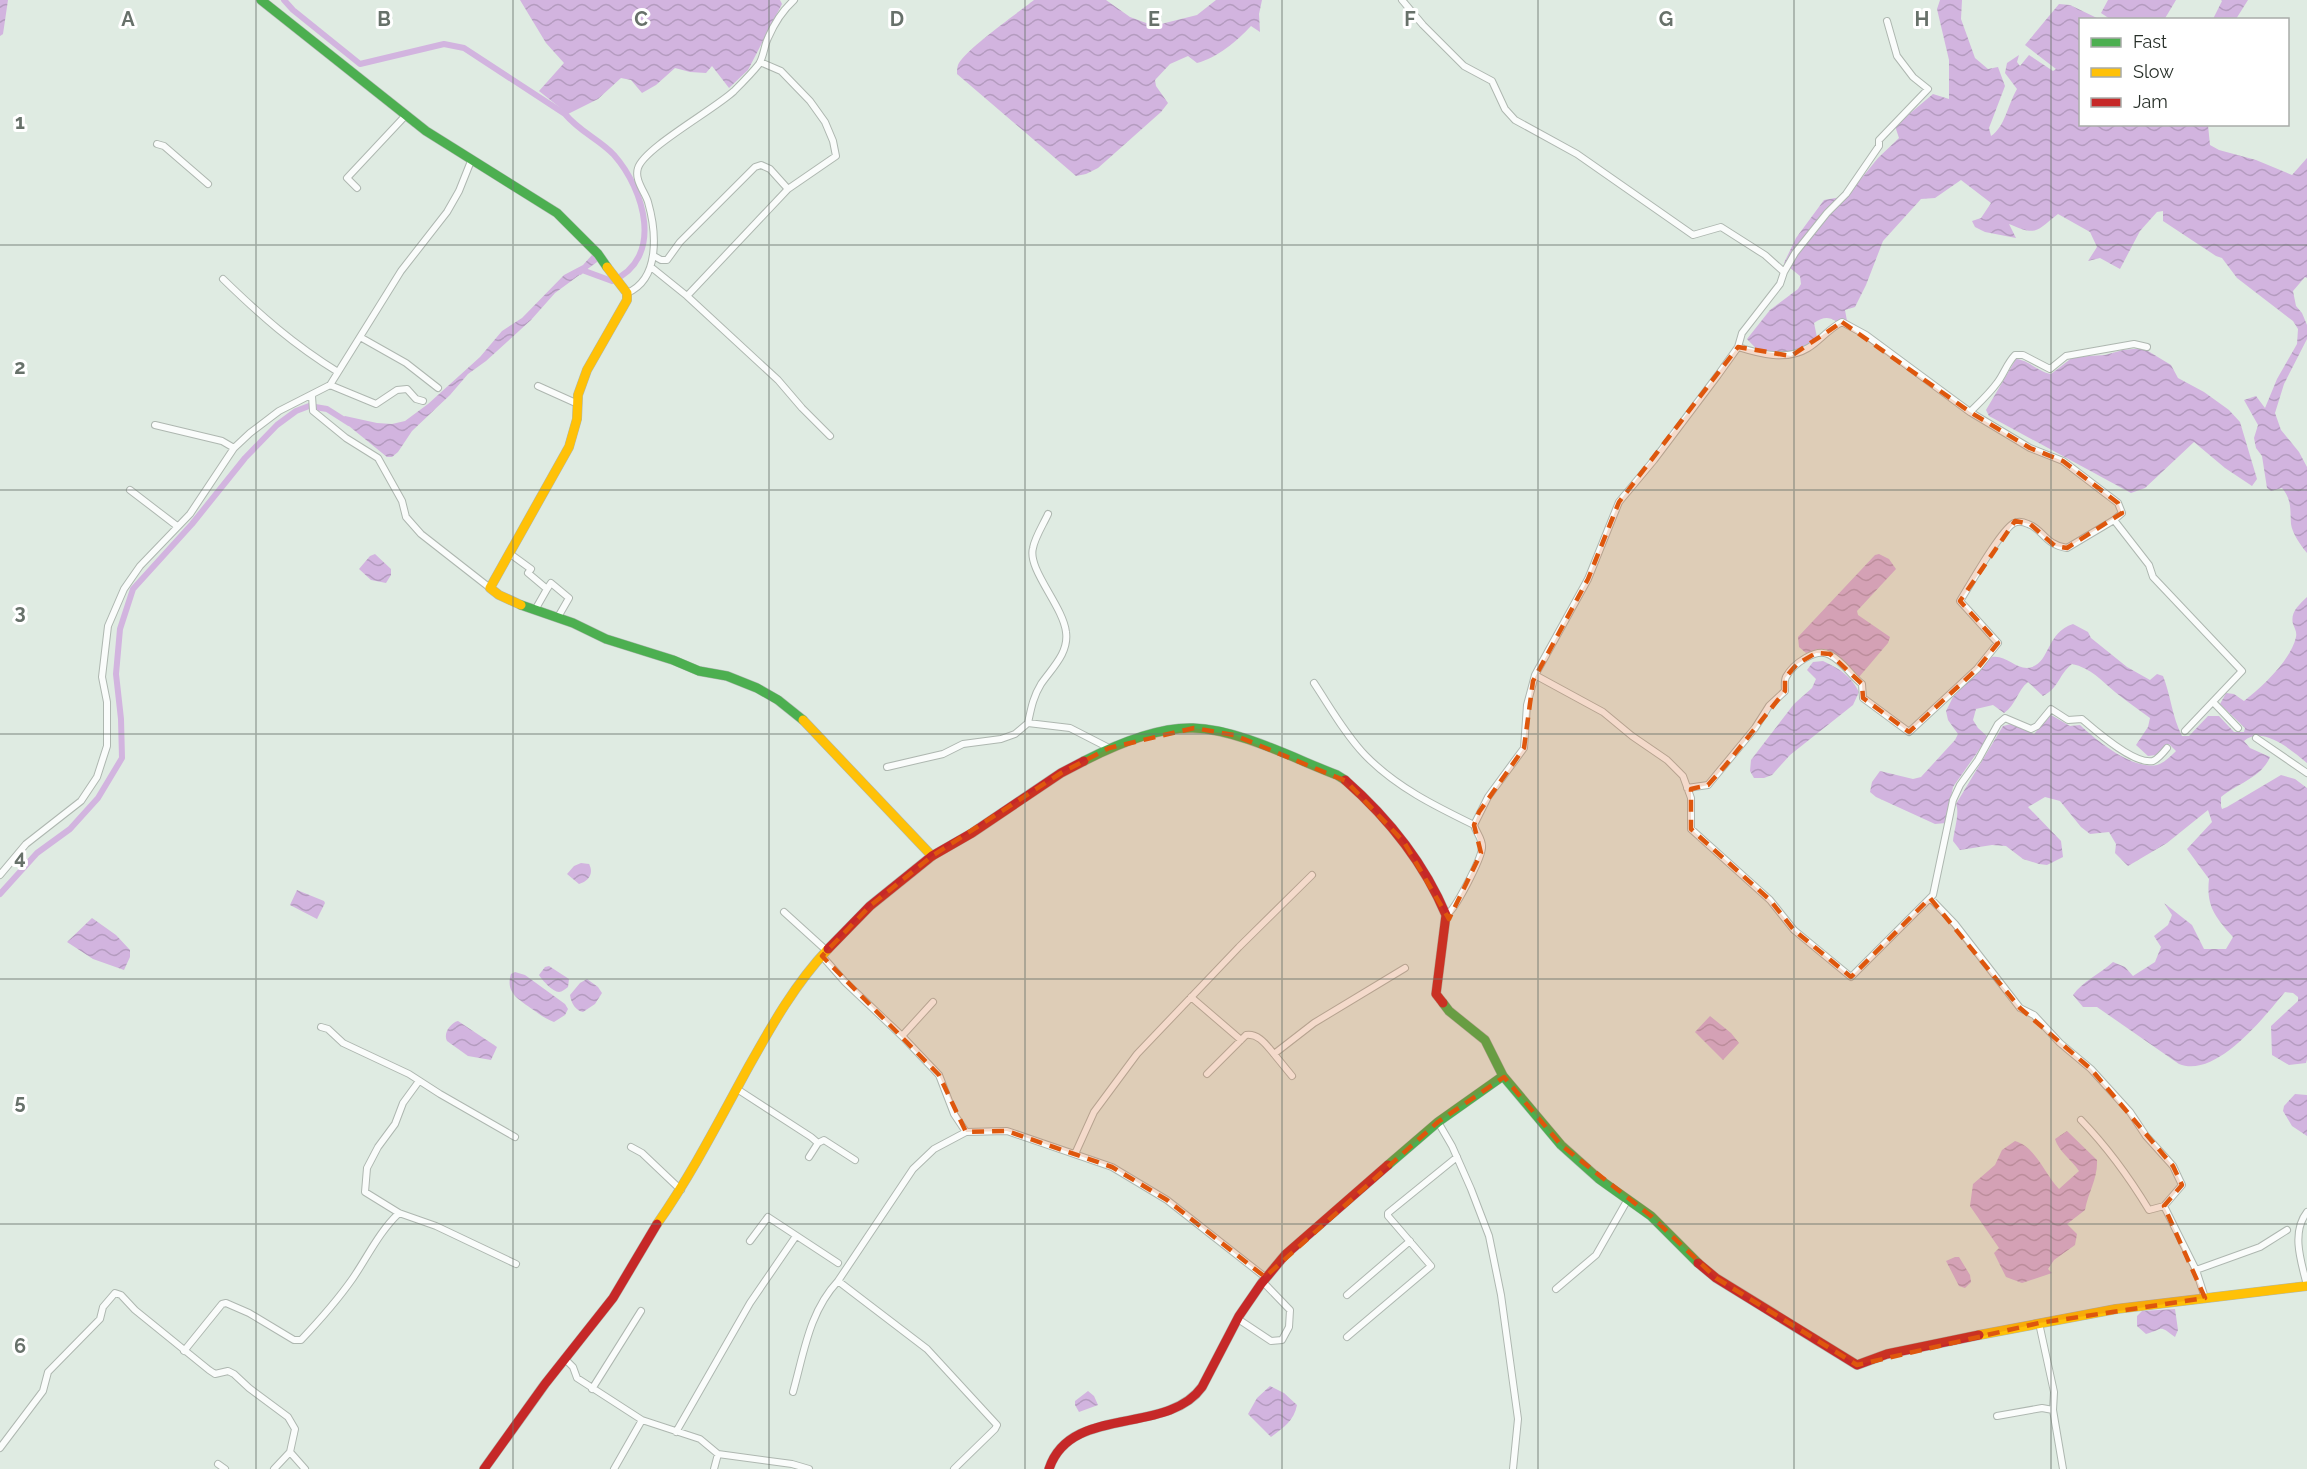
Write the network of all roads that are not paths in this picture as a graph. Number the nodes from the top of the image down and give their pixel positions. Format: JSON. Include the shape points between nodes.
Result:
{"nodes":[{"id":1,"x":261,"y":0,"type":"edge"},
{"id":2,"x":1402,"y":0,"type":"edge"},
{"id":3,"x":790,"y":1,"type":"edge"},
{"id":4,"x":1887,"y":21,"type":"dead end"},
{"id":5,"x":760,"y":62,"type":"junction"},
{"id":6,"x":406,"y":115,"type":"junction"},
{"id":7,"x":157,"y":144,"type":"dead end"},
{"id":8,"x":471,"y":161,"type":"junction"},
{"id":9,"x":208,"y":184,"type":"dead end"},
{"id":10,"x":357,"y":188,"type":"dead end"},
{"id":11,"x":788,"y":189,"type":"junction"},
{"id":12,"x":654,"y":256,"type":"junction"},
{"id":13,"x":651,"y":267,"type":"junction"},
{"id":14,"x":1784,"y":272,"type":"junction"},
{"id":15,"x":223,"y":279,"type":"dead end"},
{"id":16,"x":626,"y":290,"type":"junction"},
{"id":17,"x":687,"y":296,"type":"junction"},
{"id":18,"x":360,"y":337,"type":"junction"},
{"id":19,"x":1738,"y":346,"type":"junction"},
{"id":20,"x":2146,"y":346,"type":"dead end"},
{"id":21,"x":339,"y":372,"type":"junction"},
{"id":22,"x":330,"y":385,"type":"junction"},
{"id":23,"x":538,"y":386,"type":"dead end"},
{"id":24,"x":438,"y":388,"type":"dead end"},
{"id":25,"x":311,"y":397,"type":"junction"},
{"id":26,"x":423,"y":401,"type":"dead end"},
{"id":27,"x":578,"y":404,"type":"junction"},
{"id":28,"x":1970,"y":412,"type":"junction"},
{"id":29,"x":155,"y":425,"type":"dead end"},
{"id":30,"x":830,"y":436,"type":"dead end"},
{"id":31,"x":234,"y":448,"type":"junction"},
{"id":32,"x":130,"y":490,"type":"dead end"},
{"id":33,"x":1047,"y":514,"type":"dead end"},
{"id":34,"x":2114,"y":520,"type":"junction"},
{"id":35,"x":177,"y":526,"type":"junction"},
{"id":36,"x":509,"y":553,"type":"junction"},
{"id":37,"x":490,"y":588,"type":"junction"},
{"id":38,"x":547,"y":589,"type":"junction"},
{"id":39,"x":535,"y":610,"type":"junction"},
{"id":40,"x":558,"y":617,"type":"junction"},
{"id":41,"x":1535,"y":675,"type":"junction"},
{"id":42,"x":1314,"y":683,"type":"dead end"},
{"id":43,"x":2213,"y":702,"type":"junction"},
{"id":44,"x":1028,"y":723,"type":"junction"},
{"id":45,"x":2238,"y":728,"type":"dead end"},
{"id":46,"x":2184,"y":732,"type":"dead end"},
{"id":47,"x":2256,"y":738,"type":"dead end"},
{"id":48,"x":1109,"y":748,"type":"junction"},
{"id":49,"x":2167,"y":748,"type":"dead end"},
{"id":50,"x":887,"y":767,"type":"dead end"},
{"id":51,"x":2307,"y":773,"type":"edge"},
{"id":52,"x":1687,"y":788,"type":"junction"},
{"id":53,"x":1474,"y":825,"type":"junction"},
{"id":54,"x":932,"y":856,"type":"junction"},
{"id":55,"x":0,"y":874,"type":"edge"},
{"id":56,"x":1312,"y":875,"type":"dead end"},
{"id":57,"x":1930,"y":898,"type":"junction"},
{"id":58,"x":784,"y":912,"type":"dead end"},
{"id":59,"x":1446,"y":915,"type":"junction"},
{"id":60,"x":824,"y":953,"type":"junction"},
{"id":61,"x":1405,"y":968,"type":"dead end"},
{"id":62,"x":1191,"y":997,"type":"junction"},
{"id":63,"x":933,"y":1002,"type":"dead end"},
{"id":64,"x":321,"y":1028,"type":"dead end"},
{"id":65,"x":902,"y":1036,"type":"junction"},
{"id":66,"x":1240,"y":1040,"type":"junction"},
{"id":67,"x":1274,"y":1054,"type":"junction"},
{"id":68,"x":1207,"y":1074,"type":"dead end"},
{"id":69,"x":1292,"y":1076,"type":"dead end"},
{"id":70,"x":1503,"y":1076,"type":"junction"},
{"id":71,"x":419,"y":1080,"type":"junction"},
{"id":72,"x":737,"y":1089,"type":"junction"},
{"id":73,"x":1441,"y":1120,"type":"junction"},
{"id":74,"x":2081,"y":1120,"type":"dead end"},
{"id":75,"x":966,"y":1132,"type":"junction"},
{"id":76,"x":515,"y":1137,"type":"dead end"},
{"id":77,"x":818,"y":1143,"type":"junction"},
{"id":78,"x":632,"y":1147,"type":"dead end"},
{"id":79,"x":1075,"y":1154,"type":"junction"},
{"id":80,"x":809,"y":1157,"type":"dead end"},
{"id":81,"x":1457,"y":1157,"type":"junction"},
{"id":82,"x":855,"y":1160,"type":"dead end"},
{"id":83,"x":681,"y":1190,"type":"junction"},
{"id":84,"x":1628,"y":1199,"type":"junction"},
{"id":85,"x":2164,"y":1206,"type":"junction"},
{"id":86,"x":2307,"y":1212,"type":"edge"},
{"id":87,"x":399,"y":1213,"type":"junction"},
{"id":88,"x":2287,"y":1230,"type":"dead end"},
{"id":89,"x":796,"y":1236,"type":"junction"},
{"id":90,"x":750,"y":1241,"type":"dead end"},
{"id":91,"x":1410,"y":1241,"type":"junction"},
{"id":92,"x":838,"y":1263,"type":"dead end"},
{"id":93,"x":516,"y":1264,"type":"dead end"},
{"id":94,"x":2196,"y":1270,"type":"junction"},
{"id":95,"x":1263,"y":1279,"type":"junction"},
{"id":96,"x":838,"y":1281,"type":"junction"},
{"id":97,"x":2307,"y":1285,"type":"edge"},
{"id":98,"x":1556,"y":1289,"type":"dead end"},
{"id":99,"x":1347,"y":1295,"type":"dead end"},
{"id":100,"x":2205,"y":1298,"type":"junction"},
{"id":101,"x":641,"y":1311,"type":"dead end"},
{"id":102,"x":1238,"y":1319,"type":"junction"},
{"id":103,"x":2039,"y":1323,"type":"junction"},
{"id":104,"x":1347,"y":1337,"type":"dead end"},
{"id":105,"x":184,"y":1351,"type":"junction"},
{"id":106,"x":565,"y":1359,"type":"junction"},
{"id":107,"x":592,"y":1389,"type":"junction"},
{"id":108,"x":793,"y":1392,"type":"dead end"},
{"id":109,"x":2053,"y":1410,"type":"junction"},
{"id":110,"x":1997,"y":1416,"type":"dead end"},
{"id":111,"x":642,"y":1420,"type":"junction"},
{"id":112,"x":676,"y":1432,"type":"junction"},
{"id":113,"x":0,"y":1448,"type":"edge"},
{"id":114,"x":290,"y":1452,"type":"junction"},
{"id":115,"x":718,"y":1454,"type":"junction"},
{"id":116,"x":218,"y":1464,"type":"dead end"},
{"id":117,"x":225,"y":1469,"type":"edge"},
{"id":118,"x":274,"y":1469,"type":"edge"},
{"id":119,"x":305,"y":1469,"type":"edge"},
{"id":120,"x":484,"y":1469,"type":"edge"},
{"id":121,"x":614,"y":1469,"type":"edge"},
{"id":122,"x":714,"y":1469,"type":"edge"},
{"id":123,"x":809,"y":1469,"type":"edge"},
{"id":124,"x":954,"y":1469,"type":"edge"},
{"id":125,"x":1049,"y":1469,"type":"edge"},
{"id":126,"x":1513,"y":1469,"type":"edge"},
{"id":127,"x":2063,"y":1469,"type":"edge"}],
"edges":[{"from":1,"to":6,"type":"main road"},
{"from":2,"to":14,"type":"street","via":[[1464,66],[1492,81],[1505,109],[1515,120],[1577,154],[1693,235],[1721,227]]},
{"from":3,"to":5,"type":"street","via":[[768,37]]},
{"from":4,"to":14,"type":"street","via":[[1897,56],[1928,89],[1879,140],[1879,146],[1846,194],[1827,213]]},
{"from":5,"to":11,"type":"street","via":[[792,81],[825,122],[833,141],[836,156]]},
{"from":5,"to":12,"type":"street","via":[[716,106],[655,149],[638,166],[636,173],[653,221]]},
{"from":6,"to":8,"type":"main road"},
{"from":6,"to":10,"type":"street","via":[[347,178]]},
{"from":7,"to":9,"type":"street"},
{"from":8,"to":16,"type":"main road","via":[[557,213]]},
{"from":8,"to":18,"type":"street","via":[[447,212],[415,250]]},
{"from":11,"to":12,"type":"street","via":[[770,169],[755,167],[667,260]]},
{"from":11,"to":17,"type":"street"},
{"from":12,"to":13,"type":"street"},
{"from":13,"to":16,"type":"street","via":[[641,282]]},
{"from":13,"to":17,"type":"street"},
{"from":14,"to":19,"type":"street","via":[[1780,284],[1742,333]]},
{"from":15,"to":21,"type":"street","via":[[303,351]]},
{"from":16,"to":27,"type":"main road","via":[[623,306],[587,370]]},
{"from":17,"to":30,"type":"street","via":[[778,380]]},
{"from":18,"to":21,"type":"street"},
{"from":18,"to":24,"type":"street","via":[[406,363]]},
{"from":19,"to":28,"type":"street","via":[[1757,353],[1791,356],[1809,348],[1842,322],[1866,335]]},
{"from":19,"to":41,"type":"street","via":[[1619,502],[1588,579]]},
{"from":20,"to":28,"type":"street","via":[[2134,344],[2066,356],[2050,369],[2015,355],[1995,386]]},
{"from":21,"to":22,"type":"street"},
{"from":22,"to":25,"type":"street"},
{"from":22,"to":26,"type":"street","via":[[376,404],[397,390],[407,389]]},
{"from":23,"to":27,"type":"street"},
{"from":25,"to":31,"type":"street","via":[[279,411]]},
{"from":25,"to":37,"type":"street","via":[[314,411],[378,458],[402,501],[406,517],[421,534]]},
{"from":27,"to":36,"type":"main road","via":[[569,447]]},
{"from":28,"to":34,"type":"street","via":[[2030,448],[2064,460],[2118,503],[2122,513]]},
{"from":29,"to":31,"type":"street","via":[[222,441]]},
{"from":31,"to":35,"type":"street","via":[[190,514]]},
{"from":32,"to":35,"type":"street"},
{"from":33,"to":44,"type":"street","via":[[1032,549],[1032,563],[1058,609],[1066,633],[1062,657],[1036,694]]},
{"from":34,"to":43,"type":"street","via":[[2149,565],[2153,577],[2242,671]]},
{"from":34,"to":52,"type":"street","via":[[2067,548],[2055,546],[2030,524],[2013,524],[1960,601],[1998,643],[1977,669],[1909,732],[1863,698],[1862,684],[1842,664],[1830,654],[1816,652],[1797,664],[1785,678],[1785,691],[1708,785]]},
{"from":35,"to":55,"type":"street","via":[[124,589],[108,626],[102,677],[107,702],[107,746],[98,777],[81,801],[26,844]]},
{"from":36,"to":37,"type":"main road"},
{"from":36,"to":38,"type":"street","via":[[531,568],[528,573]]},
{"from":37,"to":39,"type":"main road"},
{"from":38,"to":39,"type":"street"},
{"from":38,"to":40,"type":"street","via":[[551,583],[568,598]]},
{"from":39,"to":40,"type":"main road"},
{"from":40,"to":54,"type":"main road","via":[[606,639],[699,671],[727,676],[778,700],[810,725]]},
{"from":41,"to":52,"type":"street","via":[[1603,712],[1666,760],[1683,776]]},
{"from":41,"to":53,"type":"street","via":[[1527,705],[1524,748],[1488,797]]},
{"from":42,"to":53,"type":"street","via":[[1350,737],[1390,778]]},
{"from":43,"to":45,"type":"street"},
{"from":43,"to":46,"type":"street"},
{"from":44,"to":48,"type":"street","via":[[1070,728]]},
{"from":44,"to":50,"type":"street","via":[[1001,739],[963,744],[943,754]]},
{"from":47,"to":51,"type":"street"},
{"from":48,"to":54,"type":"main road","via":[[1061,773]]},
{"from":48,"to":59,"type":"main road","via":[[1173,730],[1213,729],[1337,775],[1404,842]]},
{"from":49,"to":57,"type":"street","via":[[2149,761],[2131,755],[2082,719],[2068,720],[2051,710],[2031,729],[2005,718],[1953,800]]},
{"from":52,"to":57,"type":"street","via":[[1691,798],[1691,829],[1770,900],[1794,930],[1851,977]]},
{"from":53,"to":59,"type":"street","via":[[1481,840],[1481,853],[1455,907]]},
{"from":54,"to":60,"type":"main road","via":[[870,906]]},
{"from":56,"to":62,"type":"street"},
{"from":57,"to":85,"type":"street","via":[[2020,1008],[2034,1015],[2091,1069],[2173,1166],[2182,1185]]},
{"from":58,"to":60,"type":"street"},
{"from":59,"to":70,"type":"main road","via":[[1436,994],[1449,1011],[1485,1040]]},
{"from":60,"to":65,"type":"street","via":[[845,982]]},
{"from":60,"to":72,"type":"main road","via":[[777,1014]]},
{"from":61,"to":67,"type":"street","via":[[1314,1023]]},
{"from":62,"to":66,"type":"street"},
{"from":62,"to":79,"type":"street","via":[[1137,1054],[1094,1112]]},
{"from":63,"to":65,"type":"street"},
{"from":64,"to":71,"type":"street"},
{"from":65,"to":75,"type":"street","via":[[939,1076]]},
{"from":66,"to":67,"type":"street","via":[[1251,1034]]},
{"from":66,"to":68,"type":"street"},
{"from":67,"to":69,"type":"street"},
{"from":70,"to":73,"type":"main road"},
{"from":70,"to":84,"type":"main road","via":[[1561,1145]]},
{"from":71,"to":76,"type":"street"},
{"from":71,"to":87,"type":"street","via":[[365,1174],[365,1192]]},
{"from":72,"to":77,"type":"street"},
{"from":72,"to":83,"type":"main road"},
{"from":73,"to":81,"type":"street"},
{"from":73,"to":95,"type":"main road","via":[[1307,1235]]},
{"from":74,"to":85,"type":"street","via":[[2125,1171],[2149,1210]]},
{"from":75,"to":79,"type":"street","via":[[1007,1131]]},
{"from":75,"to":96,"type":"street","via":[[934,1149],[913,1169]]},
{"from":77,"to":80,"type":"street"},
{"from":77,"to":82,"type":"street","via":[[824,1140]]},
{"from":78,"to":83,"type":"street"},
{"from":79,"to":95,"type":"street","via":[[1112,1167],[1167,1200]]},
{"from":81,"to":91,"type":"street","via":[[1388,1213]]},
{"from":81,"to":126,"type":"street","via":[[1489,1236],[1501,1295],[1518,1419]]},
{"from":83,"to":106,"type":"main road","via":[[649,1235],[613,1298]]},
{"from":84,"to":98,"type":"street","via":[[1596,1255]]},
{"from":84,"to":103,"type":"main road","via":[[1716,1278],[1857,1365],[1887,1354]]},
{"from":85,"to":94,"type":"street"},
{"from":86,"to":97,"type":"street","via":[[2298,1234]]},
{"from":87,"to":93,"type":"street"},
{"from":87,"to":105,"type":"street","via":[[381,1233],[339,1297],[301,1340],[294,1340],[226,1303]]},
{"from":88,"to":94,"type":"street","via":[[2260,1247]]},
{"from":89,"to":90,"type":"street","via":[[768,1217]]},
{"from":89,"to":92,"type":"street"},
{"from":89,"to":112,"type":"street","via":[[750,1303]]},
{"from":91,"to":99,"type":"street"},
{"from":91,"to":104,"type":"street","via":[[1431,1266]]},
{"from":94,"to":100,"type":"street"},
{"from":95,"to":102,"type":"main road"},
{"from":95,"to":102,"type":"street","via":[[1290,1310],[1289,1327],[1282,1340],[1270,1341]]},
{"from":96,"to":108,"type":"street","via":[[813,1318]]},
{"from":96,"to":124,"type":"street","via":[[927,1349],[997,1425]]},
{"from":97,"to":100,"type":"main road"},
{"from":100,"to":103,"type":"main road"},
{"from":101,"to":107,"type":"street"},
{"from":102,"to":125,"type":"main road","via":[[1201,1389],[1190,1400],[1072,1438],[1054,1452]]},
{"from":103,"to":109,"type":"street","via":[[2054,1392]]},
{"from":105,"to":113,"type":"street","via":[[115,1293],[103,1307],[100,1319],[48,1372],[43,1391]]},
{"from":105,"to":114,"type":"street","via":[[215,1374],[234,1374],[288,1417],[295,1429]]},
{"from":106,"to":107,"type":"street","via":[[578,1378]]},
{"from":106,"to":120,"type":"main road"},
{"from":107,"to":111,"type":"street"},
{"from":109,"to":110,"type":"street","via":[[2042,1408]]},
{"from":109,"to":127,"type":"street"},
{"from":111,"to":112,"type":"street"},
{"from":111,"to":121,"type":"street"},
{"from":112,"to":115,"type":"street","via":[[700,1440]]},
{"from":114,"to":118,"type":"street"},
{"from":114,"to":119,"type":"street"},
{"from":115,"to":122,"type":"street"},
{"from":115,"to":123,"type":"street"},
{"from":116,"to":117,"type":"street"}]}
